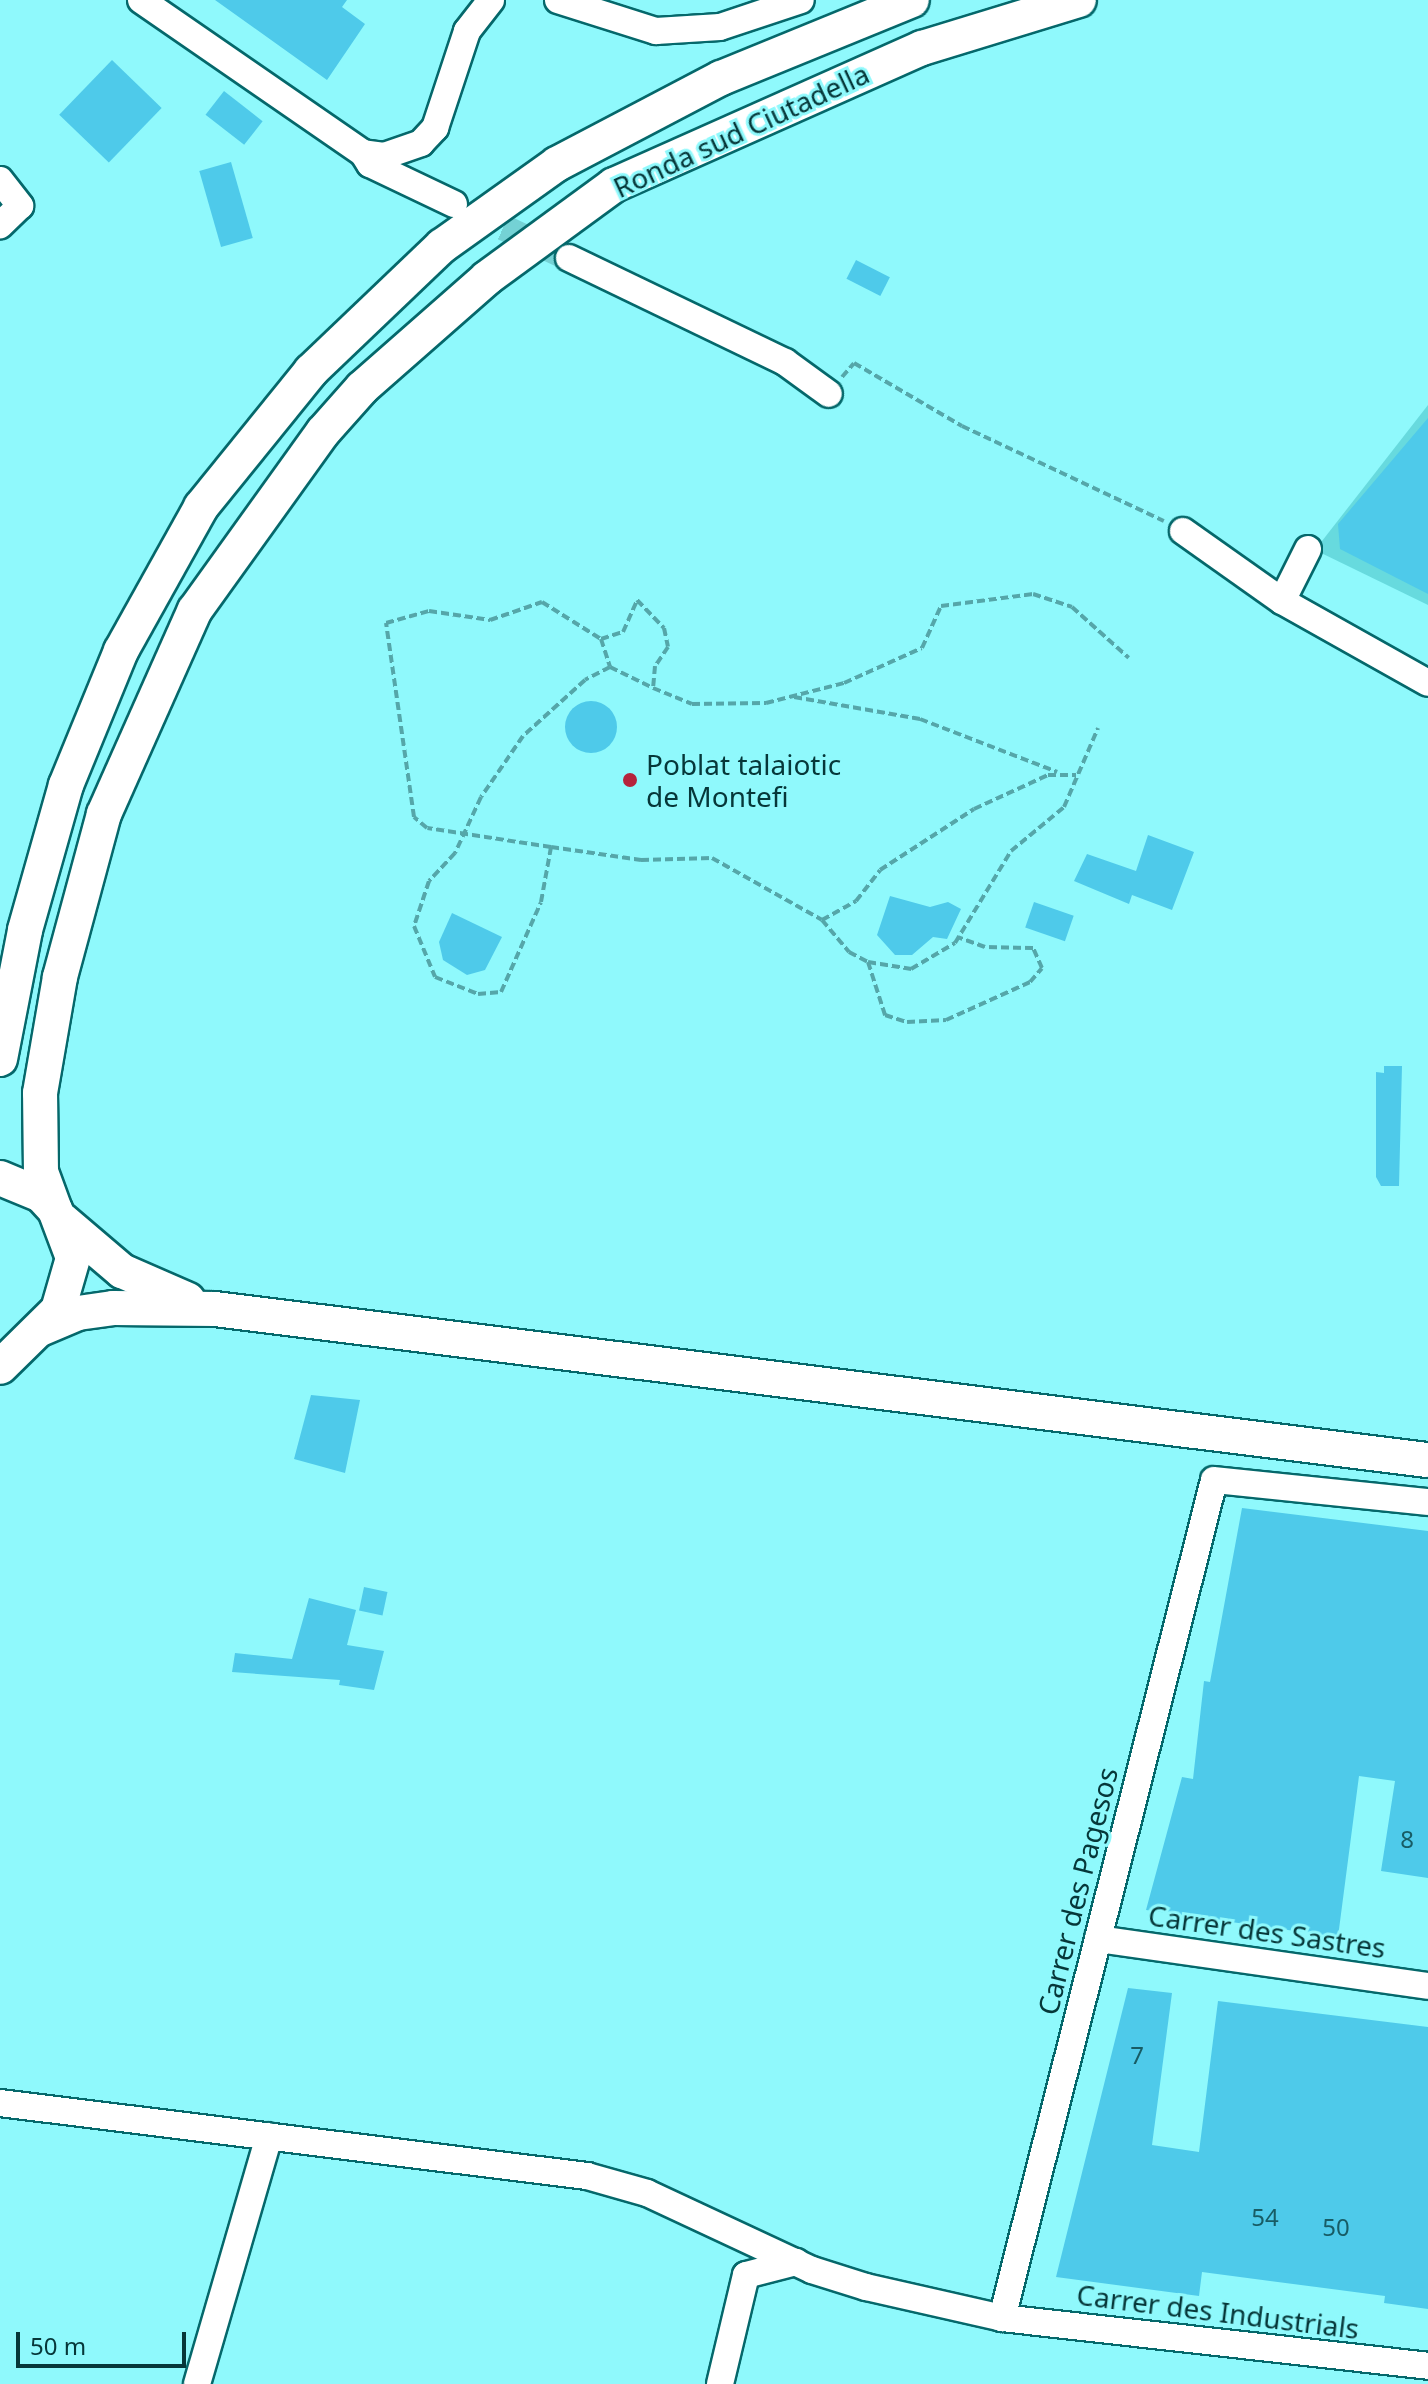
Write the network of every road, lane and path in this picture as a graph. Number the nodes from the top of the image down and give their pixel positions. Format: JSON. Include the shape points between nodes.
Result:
{"nodes":[{"id":1,"x":141,"y":0,"type":"edge"},
{"id":2,"x":491,"y":0,"type":"edge"},
{"id":3,"x":558,"y":0,"type":"edge"},
{"id":4,"x":801,"y":0,"type":"edge"},
{"id":5,"x":912,"y":0,"type":"edge"},
{"id":6,"x":1079,"y":0,"type":"edge"},
{"id":7,"x":363,"y":153,"type":"junction"},
{"id":8,"x":0,"y":180,"type":"edge"},
{"id":9,"x":454,"y":204,"type":"tunnel mouth"},
{"id":10,"x":0,"y":225,"type":"edge"},
{"id":11,"x":569,"y":258,"type":"tunnel mouth"},
{"id":12,"x":829,"y":394,"type":"joint"},
{"id":13,"x":1183,"y":531,"type":"joint"},
{"id":14,"x":1308,"y":549,"type":"dead end"},
{"id":15,"x":1282,"y":601,"type":"junction"},
{"id":16,"x":601,"y":639,"type":"junction"},
{"id":17,"x":1129,"y":658,"type":"dead end"},
{"id":18,"x":610,"y":667,"type":"junction"},
{"id":19,"x":1428,"y":683,"type":"edge"},
{"id":20,"x":653,"y":688,"type":"junction"},
{"id":21,"x":789,"y":697,"type":"junction"},
{"id":22,"x":1098,"y":728,"type":"dead end"},
{"id":23,"x":1059,"y":772,"type":"junction"},
{"id":24,"x":1076,"y":775,"type":"junction"},
{"id":25,"x":463,"y":834,"type":"junction"},
{"id":26,"x":551,"y":847,"type":"junction"},
{"id":27,"x":822,"y":920,"type":"junction"},
{"id":28,"x":958,"y":937,"type":"junction"},
{"id":29,"x":868,"y":962,"type":"junction"},
{"id":30,"x":0,"y":1059,"type":"edge"},
{"id":31,"x":0,"y":1178,"type":"edge"},
{"id":32,"x":58,"y":1215,"type":"junction"},
{"id":33,"x":215,"y":1309,"type":"junction"},
{"id":34,"x":23,"y":1337,"type":"edge"},
{"id":35,"x":0,"y":1367,"type":"edge"},
{"id":36,"x":1424,"y":1458,"type":"edge"},
{"id":37,"x":1428,"y":1502,"type":"edge"},
{"id":38,"x":1098,"y":1939,"type":"junction"},
{"id":39,"x":1428,"y":1986,"type":"edge"},
{"id":40,"x":0,"y":2103,"type":"edge"},
{"id":41,"x":269,"y":2136,"type":"junction"},
{"id":42,"x":796,"y":2262,"type":"junction"},
{"id":43,"x":1002,"y":2318,"type":"junction"},
{"id":44,"x":1428,"y":2366,"type":"edge"},
{"id":45,"x":197,"y":2384,"type":"edge"},
{"id":46,"x":720,"y":2384,"type":"edge"}],
"edges":[{"from":1,"to":7,"type":"street"},
{"from":2,"to":7,"type":"street","via":[[467,31],[435,128],[399,153]]},
{"from":3,"to":4,"type":"street","via":[[656,31],[720,27]]},
{"from":5,"to":30,"type":"main road","name":"Ronda sud Ciutadella","via":[[721,78],[557,164],[442,246],[311,371],[201,507],[121,651],[66,785],[25,930]]},
{"from":6,"to":32,"type":"main road","name":"Ronda sud Ciutadella","via":[[922,48],[614,185],[487,278],[362,388],[323,432],[195,610],[104,814],[60,977],[40,1093],[41,1172]]},
{"from":7,"to":9,"type":"street","via":[[370,164]]},
{"from":8,"to":10,"type":"street","via":[[20,206]]},
{"from":11,"to":12,"type":"street","via":[[785,362]]},
{"from":12,"to":13,"type":"path","via":[[854,363],[962,426]]},
{"from":13,"to":15,"type":"street"},
{"from":14,"to":15,"type":"street"},
{"from":15,"to":19,"type":"street"},
{"from":16,"to":18,"type":"path"},
{"from":16,"to":20,"type":"path","via":[[623,632],[637,600],[653,613],[668,647],[655,666]]},
{"from":16,"to":25,"type":"path","via":[[542,602],[490,620],[429,611],[386,623],[414,817],[427,828]]},
{"from":17,"to":21,"type":"path","via":[[1072,607],[1033,594],[941,606],[922,648],[844,683]]},
{"from":18,"to":20,"type":"path"},
{"from":18,"to":25,"type":"path","via":[[585,680],[523,736]]},
{"from":20,"to":21,"type":"path","via":[[692,704]]},
{"from":21,"to":23,"type":"path","via":[[920,719],[1039,770]]},
{"from":22,"to":24,"type":"path"},
{"from":23,"to":24,"type":"path"},
{"from":23,"to":27,"type":"path","via":[[974,809],[927,838],[880,870],[856,901]]},
{"from":24,"to":28,"type":"path","via":[[1064,807],[1011,851]]},
{"from":25,"to":26,"type":"path"},
{"from":25,"to":26,"type":"path","via":[[429,881],[414,926],[435,977],[478,994],[501,992],[519,960],[551,871]]},
{"from":26,"to":27,"type":"path","via":[[641,860],[712,858]]},
{"from":27,"to":29,"type":"path","via":[[849,952]]},
{"from":28,"to":29,"type":"path","via":[[911,969]]},
{"from":28,"to":29,"type":"path","via":[[985,947],[1033,948],[1042,968],[1030,982],[946,1020],[907,1022],[885,1015]]},
{"from":31,"to":32,"type":"main road","via":[[31,1189]]},
{"from":32,"to":33,"type":"main road","via":[[122,1271]]},
{"from":32,"to":34,"type":"main road","name":"Ronda sud Ciutadella","via":[[71,1245],[70,1285]]},
{"from":33,"to":34,"type":"main road","via":[[78,1313]]},
{"from":33,"to":36,"type":"main road"},
{"from":34,"to":35,"type":"main road"},
{"from":37,"to":38,"type":"street","name":"Carrer des Pagesos","via":[[1214,1480]]},
{"from":38,"to":39,"type":"street","name":"Carrer des Sastres"},
{"from":38,"to":43,"type":"street","name":"Carrer des Pagesos"},
{"from":40,"to":41,"type":"street","name":"Carrer des Industrials"},
{"from":41,"to":42,"type":"street","name":"Carrer des Industrials","via":[[587,2176],[647,2193]]},
{"from":41,"to":45,"type":"street"},
{"from":42,"to":43,"type":"street","name":"Carrer des Industrials","via":[[866,2287]]},
{"from":42,"to":46,"type":"street","via":[[746,2275]]},
{"from":43,"to":44,"type":"street","name":"Carrer des Industrials"}]}
